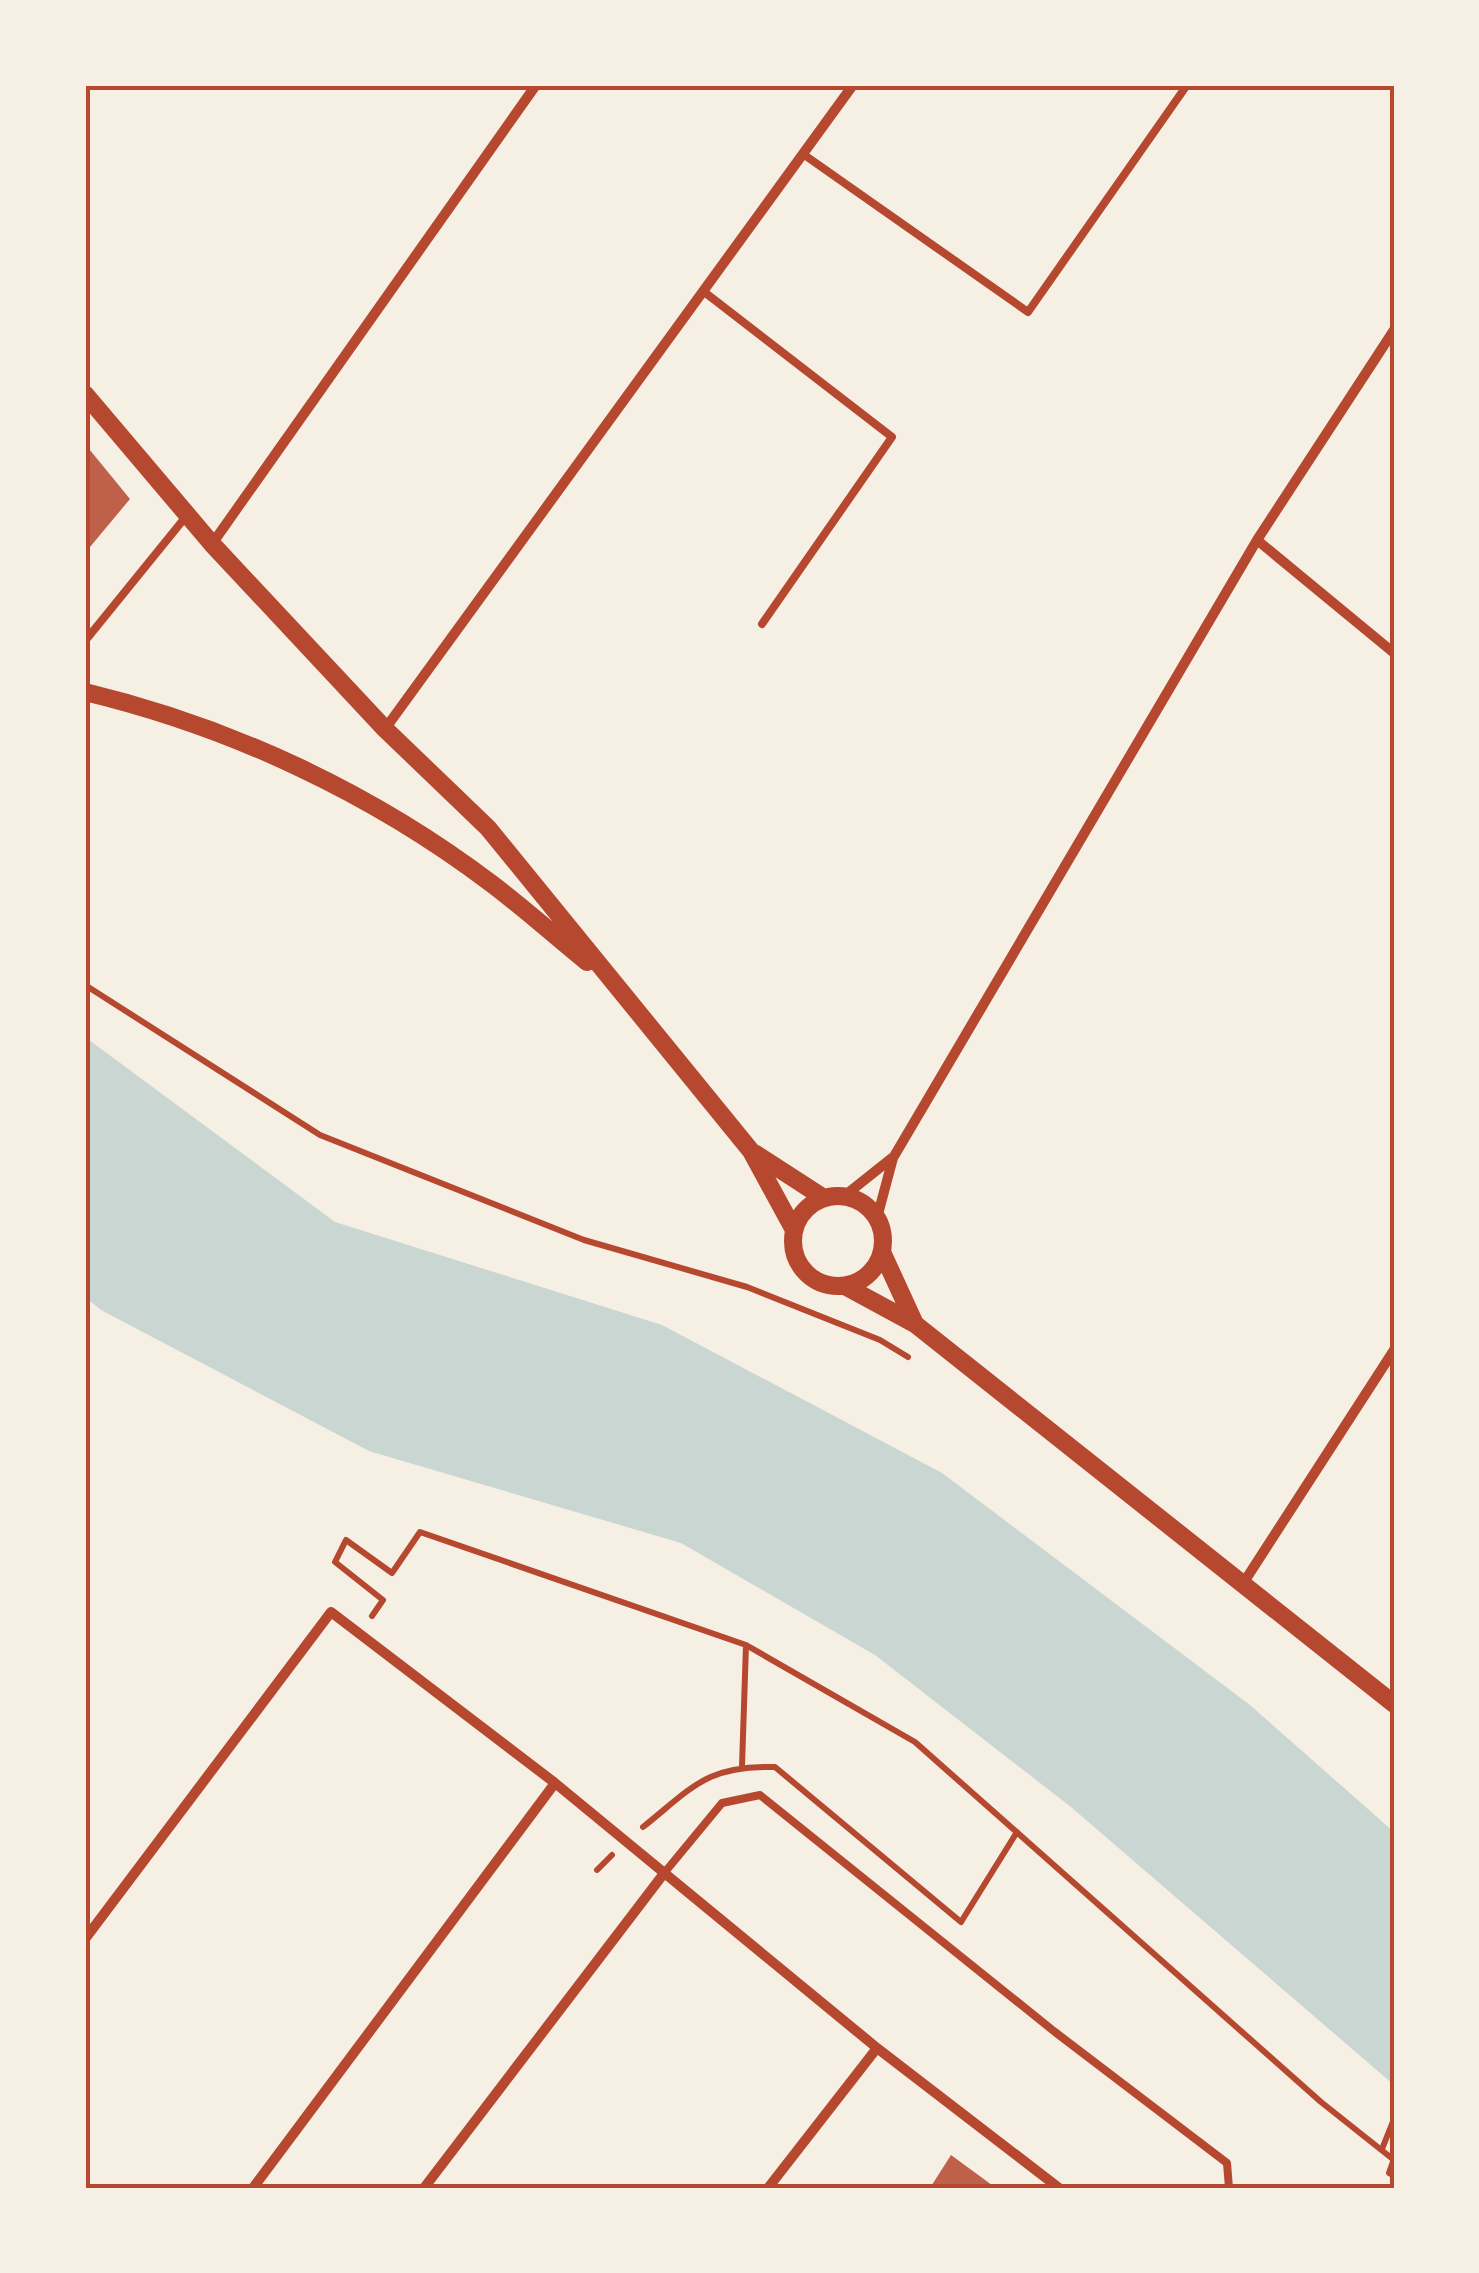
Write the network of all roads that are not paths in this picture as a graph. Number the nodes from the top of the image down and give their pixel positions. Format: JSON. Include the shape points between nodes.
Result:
{"nodes":[{"id":1,"x":536,"y":85,"type":"edge"},
{"id":2,"x":853,"y":85,"type":"edge"},
{"id":3,"x":1186,"y":85,"type":"edge"},
{"id":4,"x":802,"y":154,"type":"junction"},
{"id":5,"x":703,"y":291,"type":"junction"},
{"id":6,"x":1394,"y":330,"type":"edge"},
{"id":7,"x":85,"y":394,"type":"edge"},
{"id":8,"x":188,"y":514,"type":"junction"},
{"id":9,"x":1257,"y":540,"type":"junction"},
{"id":10,"x":212,"y":544,"type":"junction"},
{"id":11,"x":762,"y":624,"type":"dead end"},
{"id":12,"x":85,"y":641,"type":"edge"},
{"id":13,"x":1394,"y":652,"type":"edge"},
{"id":14,"x":85,"y":692,"type":"edge"},
{"id":15,"x":385,"y":729,"type":"junction"},
{"id":16,"x":618,"y":988,"type":"junction"},
{"id":17,"x":751,"y":1152,"type":"junction"},
{"id":18,"x":893,"y":1158,"type":"junction"},
{"id":19,"x":844,"y":1197,"type":"junction"},
{"id":20,"x":824,"y":1198,"type":"junction"},
{"id":21,"x":877,"y":1218,"type":"junction"},
{"id":22,"x":794,"y":1230,"type":"junction"},
{"id":23,"x":882,"y":1252,"type":"junction"},
{"id":24,"x":845,"y":1286,"type":"junction"},
{"id":25,"x":915,"y":1324,"type":"junction"},
{"id":26,"x":1394,"y":1350,"type":"edge"},
{"id":27,"x":1244,"y":1582,"type":"junction"},
{"id":28,"x":1394,"y":1704,"type":"edge"},
{"id":29,"x":555,"y":1782,"type":"junction"},
{"id":30,"x":665,"y":1872,"type":"junction"},
{"id":31,"x":85,"y":1938,"type":"edge"},
{"id":32,"x":877,"y":2048,"type":"junction"},
{"id":33,"x":253,"y":2188,"type":"edge"},
{"id":34,"x":424,"y":2188,"type":"edge"},
{"id":35,"x":768,"y":2188,"type":"edge"},
{"id":36,"x":1059,"y":2188,"type":"edge"},
{"id":37,"x":1229,"y":2188,"type":"edge"}],
"edges":[{"from":1,"to":10,"type":"street"},
{"from":2,"to":4,"type":"street"},
{"from":3,"to":4,"type":"lane","via":[[1028,312]]},
{"from":4,"to":5,"type":"street"},
{"from":5,"to":11,"type":"lane","via":[[892,437]]},
{"from":5,"to":15,"type":"street"},
{"from":6,"to":9,"type":"street"},
{"from":7,"to":8,"type":"street"},
{"from":8,"to":10,"type":"street"},
{"from":8,"to":12,"type":"lane"},
{"from":9,"to":13,"type":"street"},
{"from":9,"to":18,"type":"street"},
{"from":10,"to":15,"type":"street"},
{"from":14,"to":16,"type":"street","via":[[201,725],[313,773],[491,883]]},
{"from":15,"to":16,"type":"street","via":[[488,828]]},
{"from":16,"to":17,"type":"street"},
{"from":17,"to":20,"type":"street"},
{"from":17,"to":22,"type":"street"},
{"from":18,"to":19,"type":"street"},
{"from":18,"to":21,"type":"street"},
{"from":19,"to":20,"type":"street"},
{"from":19,"to":21,"type":"street"},
{"from":20,"to":22,"type":"street","via":[[807,1208]]},
{"from":21,"to":23,"type":"street"},
{"from":22,"to":24,"type":"street","via":[[800,1267],[820,1282]]},
{"from":23,"to":24,"type":"street","via":[[868,1274]]},
{"from":23,"to":25,"type":"street"},
{"from":24,"to":25,"type":"street"},
{"from":25,"to":27,"type":"street"},
{"from":26,"to":27,"type":"street"},
{"from":27,"to":28,"type":"street"},
{"from":29,"to":30,"type":"street"},
{"from":29,"to":31,"type":"street","via":[[331,1612]]},
{"from":29,"to":33,"type":"street"},
{"from":30,"to":32,"type":"street"},
{"from":30,"to":34,"type":"street"},
{"from":30,"to":37,"type":"lane","via":[[722,1803],[760,1795],[1227,2164]]},
{"from":32,"to":35,"type":"street"},
{"from":32,"to":36,"type":"street"}]}
